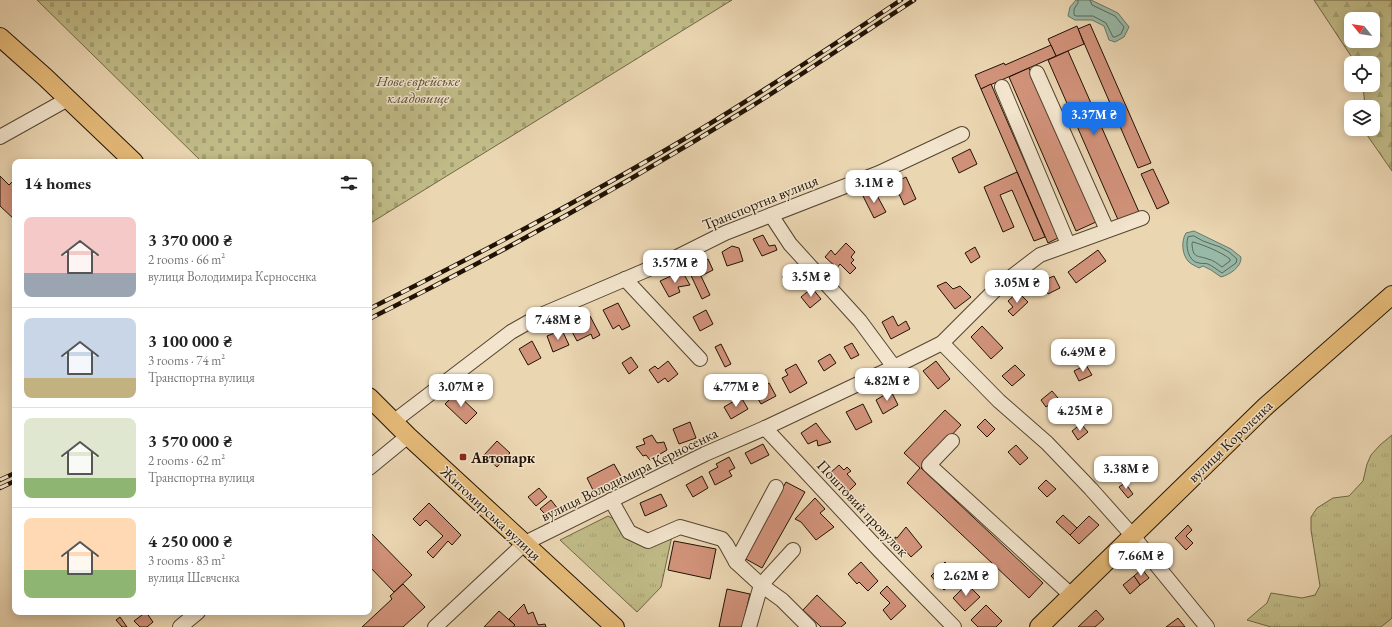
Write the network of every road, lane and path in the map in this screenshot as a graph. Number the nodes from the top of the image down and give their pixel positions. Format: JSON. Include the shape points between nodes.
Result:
{"nodes":[{"id":1,"x":0,"y":37,"type":"edge"},
{"id":2,"x":1037,"y":73,"type":"dead end"},
{"id":3,"x":1002,"y":87,"type":"dead end"},
{"id":4,"x":68,"y":98,"type":"junction"},
{"id":5,"x":962,"y":134,"type":"dead end"},
{"id":6,"x":0,"y":137,"type":"edge"},
{"id":7,"x":131,"y":159,"type":"edge"},
{"id":8,"x":771,"y":215,"type":"junction"},
{"id":9,"x":1142,"y":218,"type":"dead end"},
{"id":10,"x":1107,"y":230,"type":"junction"},
{"id":11,"x":1068,"y":244,"type":"junction"},
{"id":12,"x":625,"y":279,"type":"junction"},
{"id":13,"x":1392,"y":295,"type":"edge"},
{"id":14,"x":942,"y":343,"type":"junction"},
{"id":15,"x":700,"y":359,"type":"dead end"},
{"id":16,"x":894,"y":367,"type":"junction"},
{"id":17,"x":372,"y":400,"type":"edge"},
{"id":18,"x":393,"y":422,"type":"junction"},
{"id":19,"x":765,"y":428,"type":"junction"},
{"id":20,"x":408,"y":436,"type":"junction"},
{"id":21,"x":952,"y":441,"type":"dead end"},
{"id":22,"x":372,"y":466,"type":"edge"},
{"id":23,"x":776,"y":487,"type":"dead end"},
{"id":24,"x":611,"y":500,"type":"junction"},
{"id":25,"x":1132,"y":535,"type":"junction"},
{"id":26,"x":525,"y":543,"type":"junction"},
{"id":27,"x":793,"y":550,"type":"dead end"},
{"id":28,"x":736,"y":562,"type":"junction"},
{"id":29,"x":761,"y":585,"type":"junction"},
{"id":30,"x":1071,"y":595,"type":"junction"},
{"id":31,"x":194,"y":615,"type":"edge"},
{"id":32,"x":180,"y":627,"type":"edge"},
{"id":33,"x":435,"y":627,"type":"edge"},
{"id":34,"x":614,"y":627,"type":"edge"},
{"id":35,"x":749,"y":627,"type":"edge"},
{"id":36,"x":809,"y":627,"type":"edge"},
{"id":37,"x":954,"y":627,"type":"edge"},
{"id":38,"x":1039,"y":627,"type":"edge"},
{"id":39,"x":1207,"y":627,"type":"edge"}],
"edges":[{"from":1,"to":4,"type":"main road"},
{"from":2,"to":10,"type":"street"},
{"from":3,"to":11,"type":"street"},
{"from":4,"to":6,"type":"street"},
{"from":4,"to":7,"type":"main road"},
{"from":5,"to":8,"type":"street","name":"Транспортна вулиця","via":[[879,173]]},
{"from":8,"to":12,"type":"street","name":"Транспортна вулиця"},
{"from":8,"to":16,"type":"street","via":[[790,244],[860,321]]},
{"from":9,"to":10,"type":"street","name":"вулиця Володимира Керносенка"},
{"from":10,"to":11,"type":"street","name":"вулиця Володимира Керносенка"},
{"from":11,"to":14,"type":"street","name":"вулиця Володимира Керносенка","via":[[1040,255],[998,287]]},
{"from":12,"to":15,"type":"street"},
{"from":12,"to":18,"type":"street","name":"Транспортна вулиця","via":[[541,315],[511,332]]},
{"from":13,"to":25,"type":"main road","name":"вулиця Короленка","via":[[1266,406]]},
{"from":14,"to":16,"type":"street","name":"вулиця Володимира Керносенка"},
{"from":14,"to":25,"type":"street","via":[[1047,443]]},
{"from":16,"to":19,"type":"street","name":"вулиця Володимира Керносенка"},
{"from":17,"to":18,"type":"main road","name":"Житомирська вулиця"},
{"from":18,"to":20,"type":"main road","name":"Житомирська вулиця"},
{"from":19,"to":24,"type":"street","name":"вулиця Володимира Керносенка"},
{"from":19,"to":37,"type":"street","name":"Поштовий провулок"},
{"from":20,"to":22,"type":"street"},
{"from":20,"to":26,"type":"main road","name":"Житомирська вулиця"},
{"from":21,"to":30,"type":"street","via":[[929,465]]},
{"from":23,"to":28,"type":"street"},
{"from":24,"to":26,"type":"street","name":"вулиця Володимира Керносенка"},
{"from":24,"to":28,"type":"street","via":[[629,532],[648,540],[680,527],[722,539]]},
{"from":25,"to":30,"type":"main road","name":"вулиця Короленка"},
{"from":25,"to":39,"type":"street"},
{"from":26,"to":33,"type":"street","name":"вулиця Володимира Керносенка"},
{"from":26,"to":34,"type":"main road","name":"Житомирська вулиця"},
{"from":27,"to":29,"type":"street"},
{"from":28,"to":29,"type":"street"},
{"from":29,"to":35,"type":"street"},
{"from":29,"to":36,"type":"street","via":[[782,600]]},
{"from":30,"to":38,"type":"main road","name":"вулиця Короленка"},
{"from":31,"to":32,"type":"street"}]}
